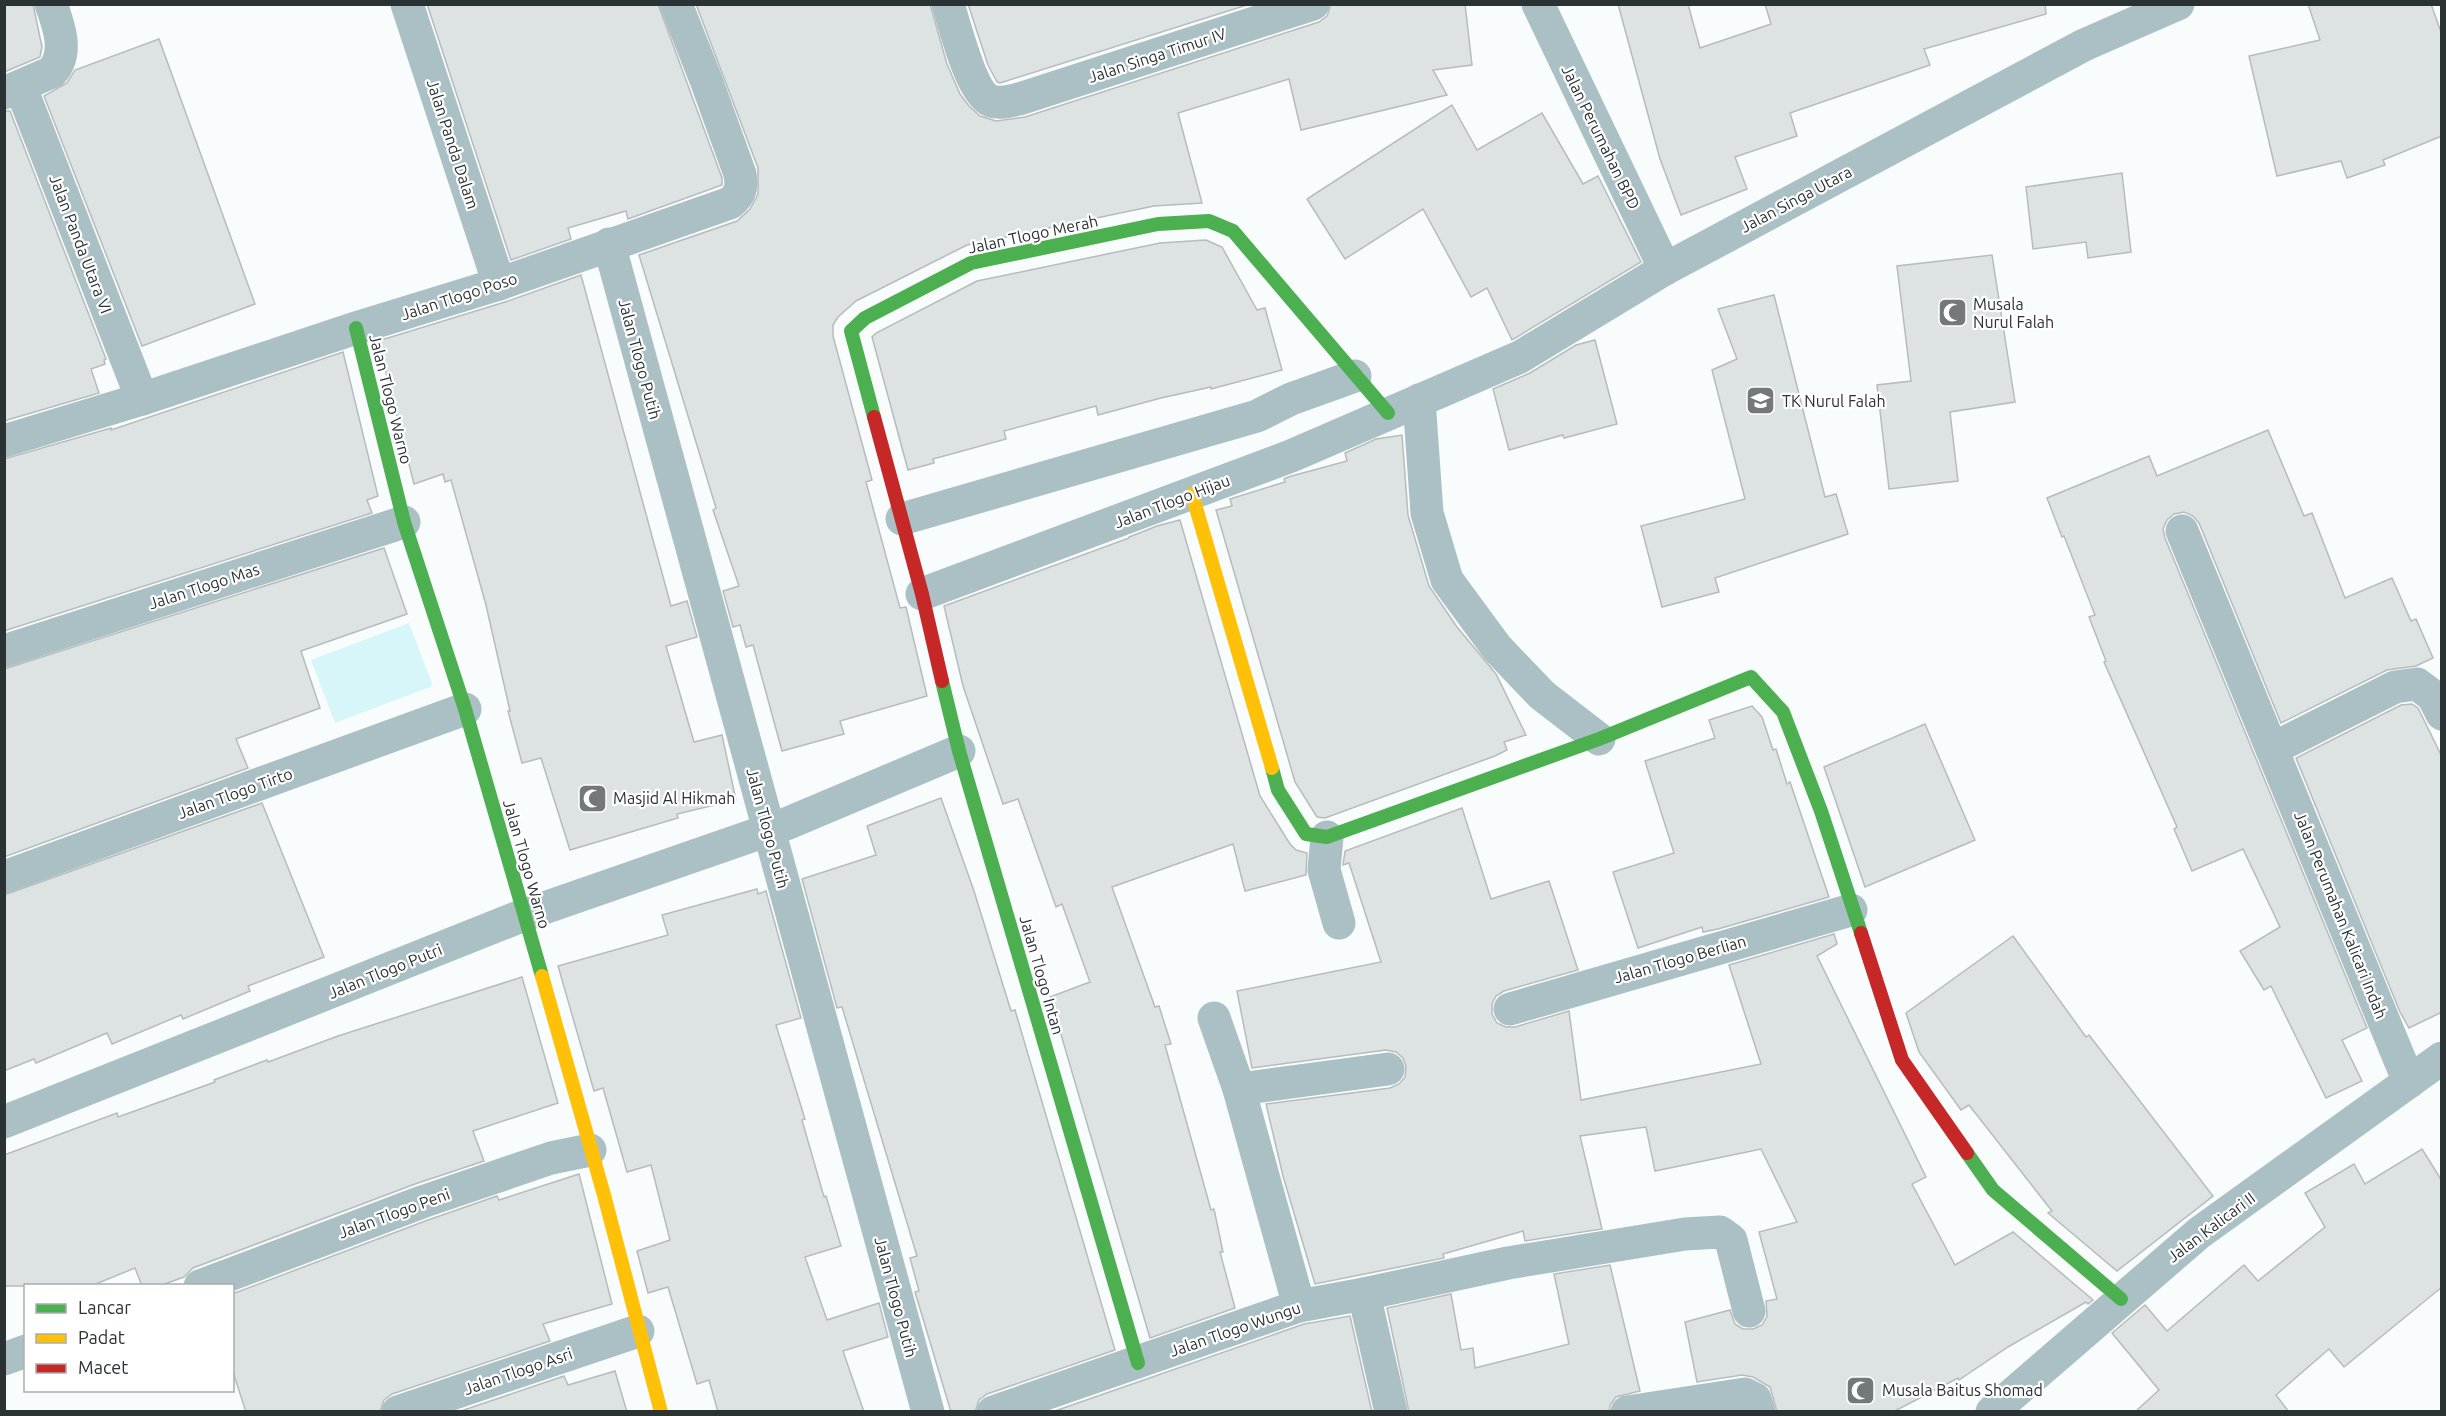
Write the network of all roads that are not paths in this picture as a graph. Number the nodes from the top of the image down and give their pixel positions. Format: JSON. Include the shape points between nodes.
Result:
{"nodes":[{"id":1,"x":51,"y":4,"type":"edge"},
{"id":2,"x":407,"y":4,"type":"edge"},
{"id":3,"x":676,"y":4,"type":"edge"},
{"id":4,"x":948,"y":4,"type":"edge"},
{"id":5,"x":1313,"y":4,"type":"edge"},
{"id":6,"x":1538,"y":4,"type":"edge"},
{"id":7,"x":2178,"y":4,"type":"edge"},
{"id":8,"x":13,"y":91,"type":"edge"},
{"id":9,"x":609,"y":244,"type":"junction"},
{"id":10,"x":1665,"y":269,"type":"junction"},
{"id":11,"x":500,"y":284,"type":"junction"},
{"id":12,"x":356,"y":328,"type":"junction"},
{"id":13,"x":1355,"y":376,"type":"junction"},
{"id":14,"x":142,"y":399,"type":"junction"},
{"id":15,"x":1419,"y":400,"type":"junction"},
{"id":16,"x":1388,"y":413,"type":"junction"},
{"id":17,"x":4,"y":441,"type":"edge"},
{"id":18,"x":1192,"y":494,"type":"junction"},
{"id":19,"x":902,"y":519,"type":"junction"},
{"id":20,"x":404,"y":522,"type":"junction"},
{"id":21,"x":2182,"y":531,"type":"dead end"},
{"id":22,"x":922,"y":594,"type":"junction"},
{"id":23,"x":4,"y":651,"type":"edge"},
{"id":24,"x":465,"y":709,"type":"junction"},
{"id":25,"x":2442,"y":714,"type":"edge"},
{"id":26,"x":1599,"y":739,"type":"junction"},
{"id":27,"x":2272,"y":749,"type":"junction"},
{"id":28,"x":959,"y":752,"type":"junction"},
{"id":29,"x":769,"y":829,"type":"junction"},
{"id":30,"x":1327,"y":837,"type":"junction"},
{"id":31,"x":4,"y":878,"type":"edge"},
{"id":32,"x":1851,"y":910,"type":"junction"},
{"id":33,"x":524,"y":915,"type":"junction"},
{"id":34,"x":1339,"y":922,"type":"dead end"},
{"id":35,"x":1510,"y":1009,"type":"dead end"},
{"id":36,"x":1214,"y":1018,"type":"dead end"},
{"id":37,"x":2442,"y":1058,"type":"edge"},
{"id":38,"x":1388,"y":1069,"type":"dead end"},
{"id":39,"x":2409,"y":1082,"type":"junction"},
{"id":40,"x":1239,"y":1089,"type":"junction"},
{"id":41,"x":4,"y":1122,"type":"edge"},
{"id":42,"x":590,"y":1150,"type":"junction"},
{"id":43,"x":205,"y":1284,"type":"edge"},
{"id":44,"x":1364,"y":1293,"type":"junction"},
{"id":45,"x":2121,"y":1299,"type":"junction"},
{"id":46,"x":1299,"y":1306,"type":"junction"},
{"id":47,"x":1749,"y":1311,"type":"dead end"},
{"id":48,"x":638,"y":1331,"type":"junction"},
{"id":49,"x":24,"y":1352,"type":"edge"},
{"id":50,"x":4,"y":1359,"type":"edge"},
{"id":51,"x":1138,"y":1363,"type":"junction"},
{"id":52,"x":398,"y":1412,"type":"edge"},
{"id":53,"x":661,"y":1412,"type":"edge"},
{"id":54,"x":928,"y":1412,"type":"edge"},
{"id":55,"x":993,"y":1412,"type":"edge"},
{"id":56,"x":1392,"y":1412,"type":"edge"},
{"id":57,"x":1627,"y":1412,"type":"edge"},
{"id":58,"x":1759,"y":1412,"type":"edge"},
{"id":59,"x":1992,"y":1412,"type":"edge"}],
"edges":[{"from":1,"to":8,"type":"street","via":[[62,55],[52,72]]},
{"from":2,"to":11,"type":"street","name":"Jalan Panda Dalam"},
{"from":3,"to":9,"type":"street","name":"Jalan Tlogo Poso","via":[[742,187],[730,203]]},
{"from":4,"to":5,"type":"street","name":"Jalan Singa Timur IV","via":[[976,87],[989,100],[999,102],[1019,99]]},
{"from":6,"to":10,"type":"street","name":"Jalan Perumahan BPD"},
{"from":7,"to":10,"type":"street","name":"Jalan Singa Utara","via":[[2084,45]]},
{"from":8,"to":14,"type":"street","name":"Jalan Panda Utara VI"},
{"from":9,"to":11,"type":"street","name":"Jalan Tlogo Poso"},
{"from":9,"to":29,"type":"street","name":"Jalan Tlogo Putih"},
{"from":10,"to":15,"type":"street","name":"Jalan Singa Utara","via":[[1520,357]]},
{"from":11,"to":12,"type":"street","name":"Jalan Tlogo Poso"},
{"from":12,"to":14,"type":"street","name":"Jalan Tlogo Poso"},
{"from":12,"to":20,"type":"street","name":"Jalan Tlogo Warno"},
{"from":13,"to":16,"type":"street","name":"Jalan Tlogo Merah"},
{"from":13,"to":19,"type":"street","via":[[1257,416]]},
{"from":13,"to":19,"type":"street","name":"Jalan Tlogo Merah","via":[[1233,231],[1209,221],[1158,224],[971,262],[865,318],[851,331]]},
{"from":14,"to":17,"type":"street","name":"Jalan Tlogo Poso"},
{"from":15,"to":16,"type":"street","name":"Jalan Tlogo Hijau"},
{"from":15,"to":26,"type":"street","via":[[1427,513],[1447,580],[1497,648],[1542,695]]},
{"from":16,"to":18,"type":"street","name":"Jalan Tlogo Hijau"},
{"from":18,"to":22,"type":"street","name":"Jalan Tlogo Hijau"},
{"from":18,"to":30,"type":"street","via":[[1278,790],[1306,834]]},
{"from":19,"to":22,"type":"street","name":"Jalan Tlogo Merah"},
{"from":20,"to":23,"type":"street","name":"Jalan Tlogo Mas"},
{"from":20,"to":24,"type":"street","name":"Jalan Tlogo Warno"},
{"from":21,"to":27,"type":"street","name":"Jalan Perumahan Kalicari Indah"},
{"from":22,"to":28,"type":"street","name":"Jalan Tlogo Intan"},
{"from":24,"to":31,"type":"street","name":"Jalan Tlogo Tirto"},
{"from":24,"to":33,"type":"street","name":"Jalan Tlogo Warno"},
{"from":25,"to":27,"type":"street","via":[[2433,696],[2417,684],[2395,687]]},
{"from":26,"to":30,"type":"street"},
{"from":26,"to":32,"type":"street","via":[[1751,677],[1784,712],[1821,811]]},
{"from":27,"to":39,"type":"street","name":"Jalan Perumahan Kalicari Indah"},
{"from":28,"to":29,"type":"street","name":"Jalan Tlogo Putri"},
{"from":28,"to":51,"type":"street","name":"Jalan Tlogo Intan"},
{"from":29,"to":33,"type":"street","name":"Jalan Tlogo Putri"},
{"from":29,"to":54,"type":"street","name":"Jalan Tlogo Putih"},
{"from":30,"to":34,"type":"street","via":[[1324,870]]},
{"from":32,"to":35,"type":"street","name":"Jalan Tlogo Berlian"},
{"from":32,"to":45,"type":"street","via":[[1908,1069],[1993,1190]]},
{"from":33,"to":41,"type":"street","name":"Jalan Tlogo Putri"},
{"from":33,"to":42,"type":"street","name":"Jalan Tlogo Warno"},
{"from":36,"to":40,"type":"street"},
{"from":37,"to":39,"type":"street","name":"Jalan Kalicari II"},
{"from":38,"to":40,"type":"street"},
{"from":39,"to":45,"type":"street","name":"Jalan Kalicari II","via":[[2199,1233]]},
{"from":40,"to":46,"type":"street"},
{"from":42,"to":43,"type":"street","name":"Jalan Tlogo Peni","via":[[551,1158],[433,1198]]},
{"from":42,"to":48,"type":"street","name":"Jalan Tlogo Warno"},
{"from":44,"to":46,"type":"street","name":"Jalan Tlogo Wungu"},
{"from":44,"to":47,"type":"street","name":"Jalan Tlogo Wungu","via":[[1508,1263],[1685,1234],[1720,1232],[1731,1240]]},
{"from":44,"to":56,"type":"street"},
{"from":45,"to":59,"type":"street","name":"Jalan Kalicari II"},
{"from":46,"to":51,"type":"street","name":"Jalan Tlogo Wungu"},
{"from":48,"to":52,"type":"street","name":"Jalan Tlogo Asri"},
{"from":48,"to":53,"type":"street","name":"Jalan Tlogo Warno"},
{"from":49,"to":50,"type":"street"},
{"from":51,"to":55,"type":"street","name":"Jalan Tlogo Wungu"},
{"from":57,"to":58,"type":"street","via":[[1745,1394],[1755,1398]]}]}
